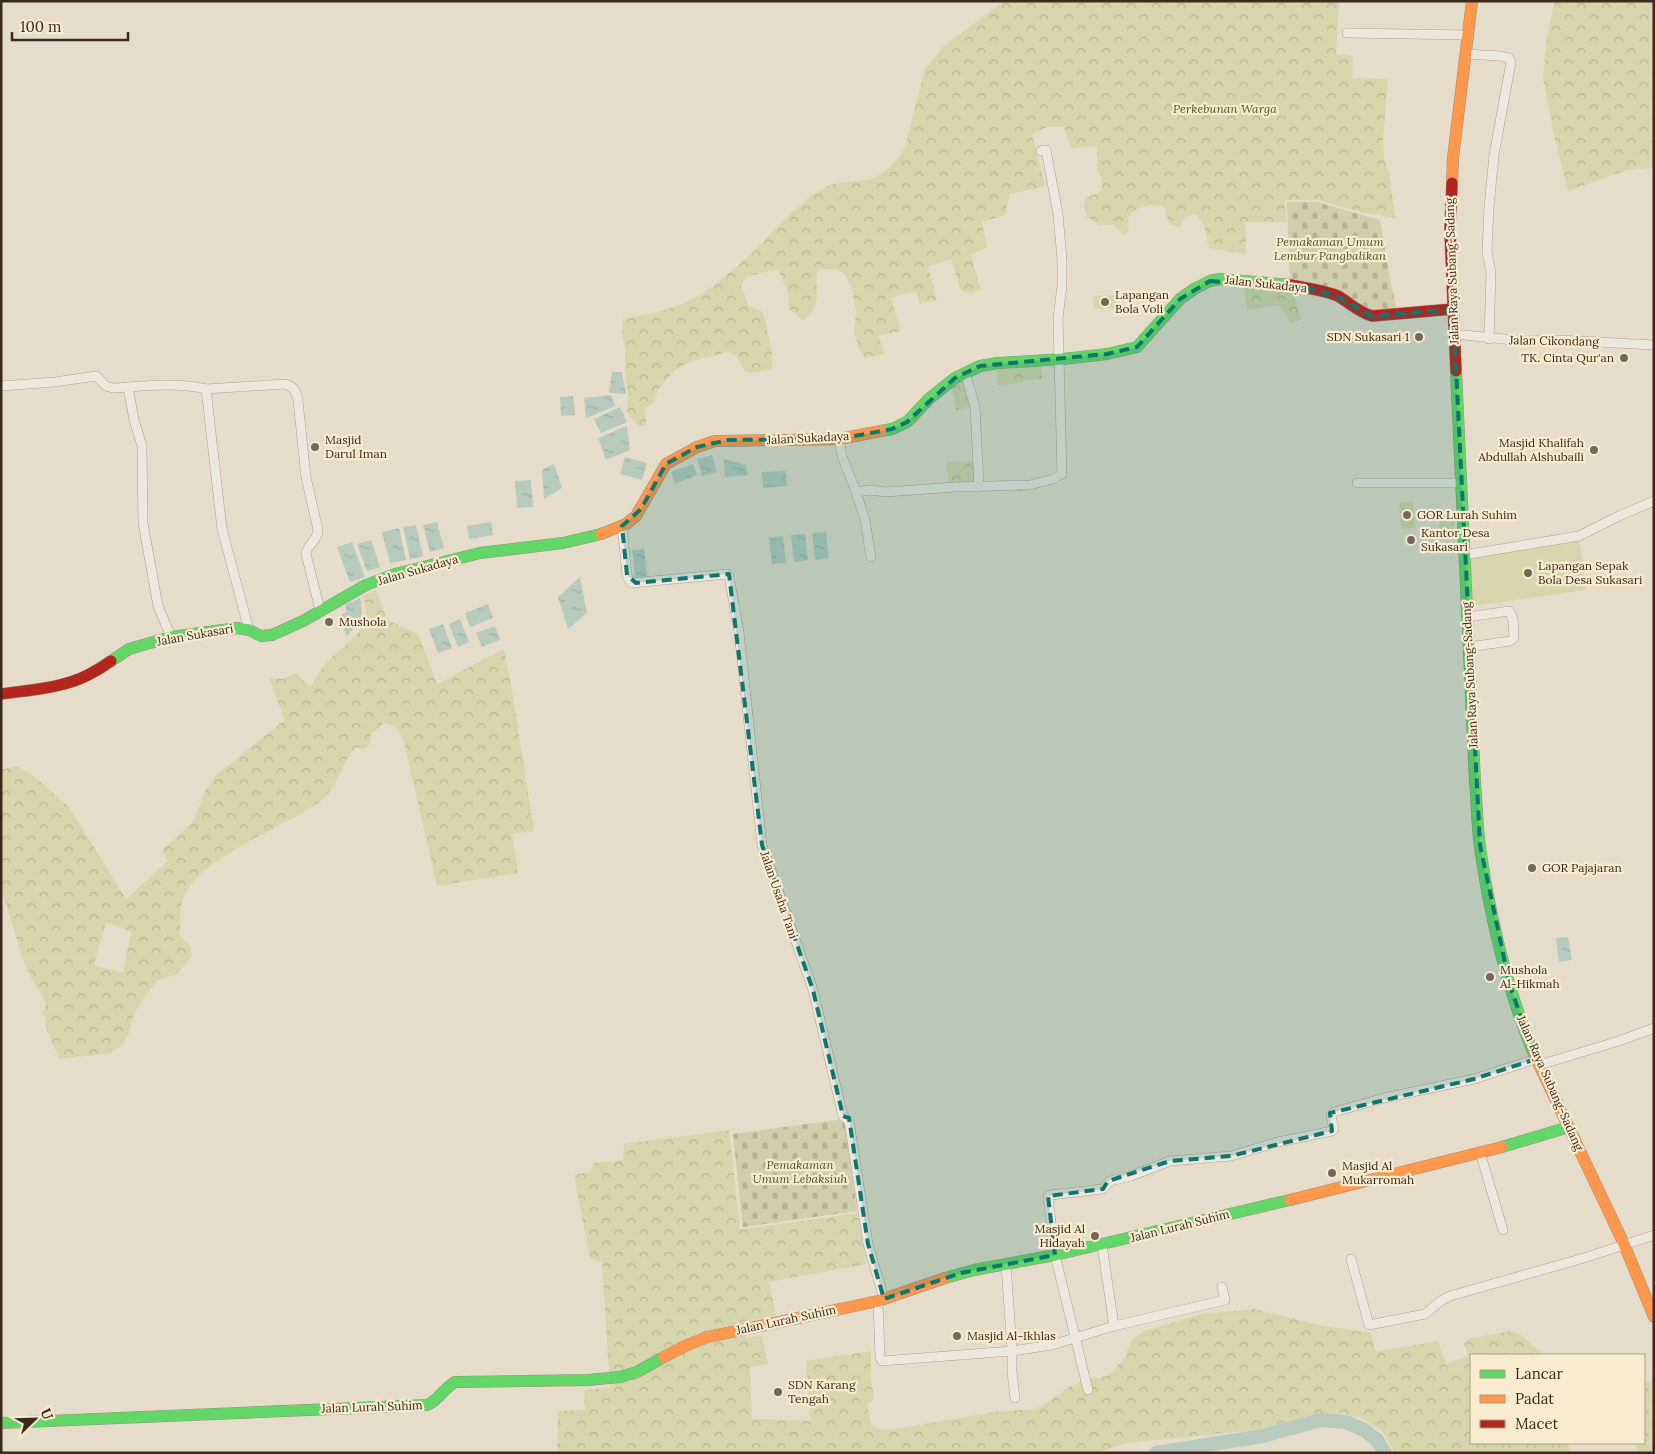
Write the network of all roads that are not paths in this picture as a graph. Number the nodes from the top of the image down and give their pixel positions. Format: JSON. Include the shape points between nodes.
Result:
{"nodes":[{"id":1,"x":1472,"y":1,"type":"edge"},
{"id":2,"x":1347,"y":33,"type":"dead end"},
{"id":3,"x":1468,"y":35,"type":"junction"},
{"id":4,"x":1466,"y":54,"type":"junction"},
{"id":5,"x":1041,"y":151,"type":"dead end"},
{"id":6,"x":1452,"y":309,"type":"junction"},
{"id":7,"x":1454,"y":334,"type":"junction"},
{"id":8,"x":1488,"y":339,"type":"junction"},
{"id":9,"x":1654,"y":345,"type":"edge"},
{"id":10,"x":1058,"y":359,"type":"junction"},
{"id":11,"x":965,"y":372,"type":"junction"},
{"id":12,"x":1,"y":386,"type":"edge"},
{"id":13,"x":128,"y":387,"type":"junction"},
{"id":14,"x":206,"y":390,"type":"junction"},
{"id":15,"x":839,"y":438,"type":"junction"},
{"id":16,"x":1357,"y":483,"type":"dead end"},
{"id":17,"x":1462,"y":483,"type":"junction"},
{"id":18,"x":979,"y":486,"type":"junction"},
{"id":19,"x":856,"y":492,"type":"junction"},
{"id":20,"x":1654,"y":501,"type":"edge"},
{"id":21,"x":622,"y":526,"type":"junction"},
{"id":22,"x":1464,"y":555,"type":"junction"},
{"id":23,"x":871,"y":557,"type":"dead end"},
{"id":24,"x":320,"y":610,"type":"junction"},
{"id":25,"x":1468,"y":617,"type":"junction"},
{"id":26,"x":248,"y":630,"type":"junction"},
{"id":27,"x":171,"y":637,"type":"junction"},
{"id":28,"x":1469,"y":647,"type":"junction"},
{"id":29,"x":1,"y":694,"type":"edge"},
{"id":30,"x":1654,"y":1028,"type":"edge"},
{"id":31,"x":1538,"y":1062,"type":"junction"},
{"id":32,"x":1569,"y":1128,"type":"junction"},
{"id":33,"x":1480,"y":1152,"type":"junction"},
{"id":34,"x":1503,"y":1230,"type":"dead end"},
{"id":35,"x":1654,"y":1235,"type":"edge"},
{"id":36,"x":1102,"y":1244,"type":"junction"},
{"id":37,"x":1624,"y":1244,"type":"junction"},
{"id":38,"x":1055,"y":1255,"type":"junction"},
{"id":39,"x":1351,"y":1259,"type":"dead end"},
{"id":40,"x":1006,"y":1264,"type":"junction"},
{"id":41,"x":1222,"y":1287,"type":"dead end"},
{"id":42,"x":881,"y":1300,"type":"junction"},
{"id":43,"x":1654,"y":1317,"type":"edge"},
{"id":44,"x":1114,"y":1326,"type":"junction"},
{"id":45,"x":1074,"y":1338,"type":"junction"},
{"id":46,"x":1012,"y":1351,"type":"junction"},
{"id":47,"x":1088,"y":1390,"type":"dead end"},
{"id":48,"x":1015,"y":1398,"type":"dead end"},
{"id":49,"x":1,"y":1423,"type":"edge"}],
"edges":[{"from":1,"to":3,"type":"street","name":"Jalan Raya Subang-Sadang"},
{"from":2,"to":3,"type":"street"},
{"from":3,"to":4,"type":"street","name":"Jalan Raya Subang-Sadang"},
{"from":4,"to":6,"type":"street","name":"Jalan Raya Subang-Sadang","via":[[1451,180]]},
{"from":4,"to":8,"type":"street","via":[[1503,56],[1511,62],[1494,155],[1489,208],[1487,252],[1491,278]]},
{"from":5,"to":10,"type":"street","via":[[1046,150],[1060,232],[1062,285]]},
{"from":6,"to":7,"type":"street","name":"Jalan Raya Subang-Sadang"},
{"from":6,"to":10,"type":"street","name":"Jalan Sukadaya","via":[[1372,316],[1337,296],[1309,288],[1220,279],[1188,293],[1137,347],[1124,352]]},
{"from":7,"to":8,"type":"street","name":"Jalan Cikondang"},
{"from":7,"to":17,"type":"street","name":"Jalan Raya Subang-Sadang"},
{"from":8,"to":9,"type":"street","name":"Jalan Cikondang"},
{"from":10,"to":11,"type":"street","name":"Jalan Sukadaya","via":[[987,364]]},
{"from":10,"to":18,"type":"street","via":[[1062,474],[1030,485]]},
{"from":11,"to":15,"type":"street","name":"Jalan Sukadaya","via":[[902,425]]},
{"from":11,"to":18,"type":"street","via":[[975,407]]},
{"from":12,"to":13,"type":"street","via":[[96,376],[106,386]]},
{"from":13,"to":14,"type":"street","via":[[174,384]]},
{"from":13,"to":27,"type":"street","via":[[142,446],[143,523],[158,606]]},
{"from":14,"to":24,"type":"street","via":[[285,384],[294,390],[306,477],[318,530],[306,554]]},
{"from":14,"to":26,"type":"street","via":[[222,529]]},
{"from":15,"to":19,"type":"street","via":[[842,456]]},
{"from":15,"to":21,"type":"street","name":"Jalan Sukadaya","via":[[728,440],[697,446],[666,464],[641,509]]},
{"from":16,"to":17,"type":"street"},
{"from":17,"to":22,"type":"street","name":"Jalan Raya Subang-Sadang"},
{"from":18,"to":19,"type":"street"},
{"from":19,"to":23,"type":"street"},
{"from":20,"to":22,"type":"street","via":[[1579,536]]},
{"from":21,"to":24,"type":"street","name":"Jalan Sukadaya","via":[[584,539],[498,550],[409,567]]},
{"from":21,"to":42,"type":"street","name":"Jalan Usaha Tani","via":[[627,575],[632,583],[727,574],[730,577],[748,701],[762,844],[813,990],[843,1116],[850,1121],[868,1244]]},
{"from":22,"to":25,"type":"street","name":"Jalan Raya Subang-Sadang"},
{"from":24,"to":26,"type":"street","name":"Jalan Sukadaya","via":[[291,628],[272,635],[260,636]]},
{"from":25,"to":28,"type":"street","name":"Jalan Raya Subang-Sadang"},
{"from":25,"to":28,"type":"street","via":[[1509,611],[1514,638]]},
{"from":26,"to":27,"type":"street","name":"Jalan Sukasari","via":[[237,628]]},
{"from":27,"to":29,"type":"street","name":"Jalan Sukasari","via":[[129,649],[79,679]]},
{"from":28,"to":31,"type":"street","name":"Jalan Raya Subang-Sadang","via":[[1476,791],[1488,898],[1510,986]]},
{"from":30,"to":31,"type":"street","via":[[1627,1039]]},
{"from":31,"to":32,"type":"street","name":"Jalan Raya Subang-Sadang"},
{"from":31,"to":38,"type":"street","via":[[1334,1112],[1331,1116],[1332,1131],[1234,1155],[1170,1161],[1110,1181],[1103,1189],[1050,1196]]},
{"from":32,"to":33,"type":"street","name":"Jalan Lurah Suhim"},
{"from":32,"to":37,"type":"street","name":"Jalan Raya Subang-Sadang"},
{"from":33,"to":34,"type":"street"},
{"from":33,"to":36,"type":"street","name":"Jalan Lurah Suhim"},
{"from":35,"to":37,"type":"street"},
{"from":36,"to":38,"type":"street","name":"Jalan Lurah Suhim"},
{"from":36,"to":44,"type":"street"},
{"from":37,"to":39,"type":"street","via":[[1450,1296],[1424,1314],[1369,1325]]},
{"from":37,"to":43,"type":"street","name":"Jalan Raya Subang-Sadang"},
{"from":38,"to":40,"type":"street","name":"Jalan Lurah Suhim"},
{"from":38,"to":45,"type":"street"},
{"from":40,"to":42,"type":"street","name":"Jalan Lurah Suhim","via":[[961,1273]]},
{"from":40,"to":46,"type":"street"},
{"from":41,"to":44,"type":"street","via":[[1225,1300]]},
{"from":42,"to":46,"type":"street","name":"Jalan Usaha Tani","via":[[882,1361]]},
{"from":42,"to":49,"type":"street","name":"Jalan Lurah Suhim","via":[[708,1336],[637,1372],[620,1377],[450,1383],[432,1404],[427,1405]]},
{"from":44,"to":45,"type":"street"},
{"from":45,"to":46,"type":"street","via":[[1044,1347]]},
{"from":45,"to":47,"type":"street"},
{"from":46,"to":48,"type":"street"}]}
